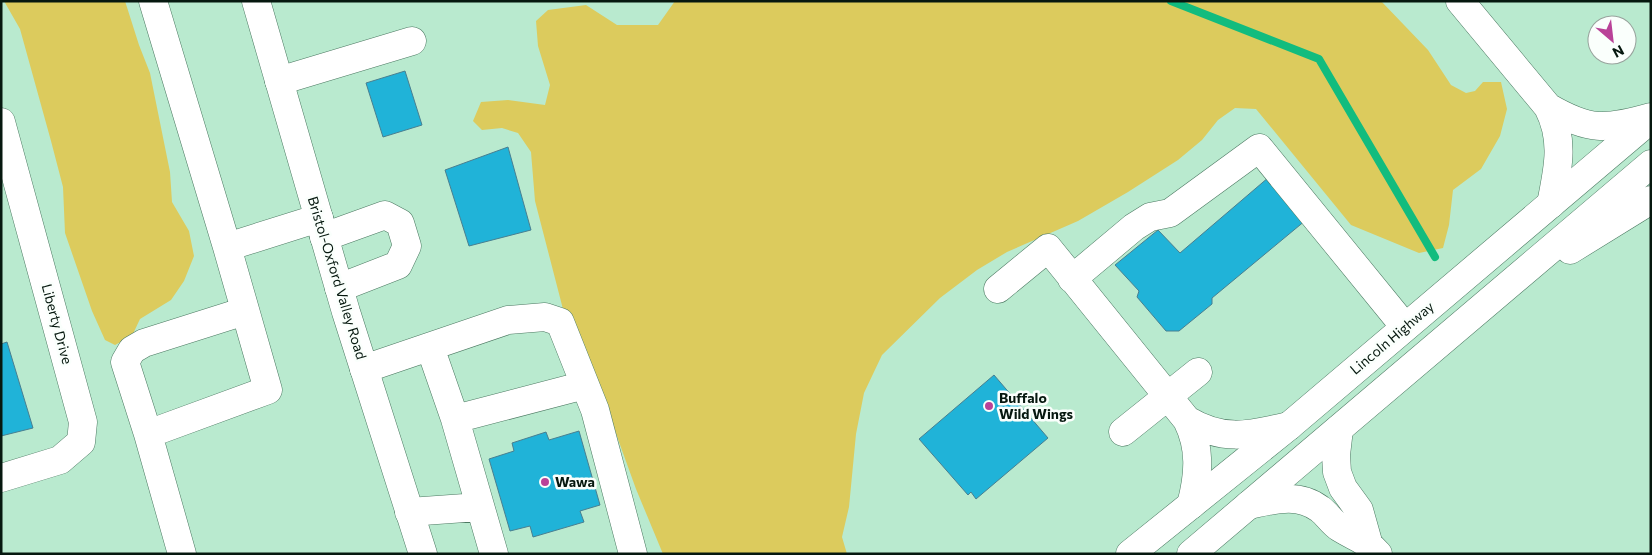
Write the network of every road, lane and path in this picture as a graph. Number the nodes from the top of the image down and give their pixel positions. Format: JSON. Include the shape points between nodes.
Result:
{"nodes":[{"id":1,"x":153,"y":1,"type":"edge"},
{"id":2,"x":256,"y":1,"type":"edge"},
{"id":3,"x":1460,"y":1,"type":"edge"},
{"id":4,"x":412,"y":40,"type":"dead end"},
{"id":5,"x":279,"y":81,"type":"junction"},
{"id":6,"x":1548,"y":107,"type":"junction"},
{"id":7,"x":1651,"y":118,"type":"edge"},
{"id":8,"x":1,"y":122,"type":"edge"},
{"id":9,"x":1651,"y":164,"type":"edge"},
{"id":10,"x":1651,"y":200,"type":"edge"},
{"id":11,"x":1551,"y":204,"type":"junction"},
{"id":12,"x":321,"y":228,"type":"junction"},
{"id":13,"x":227,"y":247,"type":"junction"},
{"id":14,"x":1072,"y":278,"type":"junction"},
{"id":15,"x":339,"y":288,"type":"junction"},
{"id":16,"x":998,"y":289,"type":"dead end"},
{"id":17,"x":1479,"y":309,"type":"junction"},
{"id":18,"x":245,"y":311,"type":"junction"},
{"id":19,"x":1405,"y":328,"type":"junction"},
{"id":20,"x":430,"y":347,"type":"junction"},
{"id":21,"x":364,"y":369,"type":"junction"},
{"id":22,"x":1198,"y":372,"type":"dead end"},
{"id":23,"x":584,"y":385,"type":"junction"},
{"id":24,"x":1167,"y":396,"type":"junction"},
{"id":25,"x":455,"y":419,"type":"junction"},
{"id":26,"x":1187,"y":420,"type":"junction"},
{"id":27,"x":1288,"y":426,"type":"junction"},
{"id":28,"x":1339,"y":429,"type":"junction"},
{"id":29,"x":1123,"y":432,"type":"dead end"},
{"id":30,"x":148,"y":434,"type":"junction"},
{"id":31,"x":1,"y":478,"type":"edge"},
{"id":32,"x":1191,"y":505,"type":"junction"},
{"id":33,"x":1249,"y":505,"type":"junction"},
{"id":34,"x":479,"y":508,"type":"junction"},
{"id":35,"x":409,"y":512,"type":"junction"},
{"id":36,"x":1373,"y":548,"type":"edge"},
{"id":37,"x":182,"y":554,"type":"edge"},
{"id":38,"x":400,"y":554,"type":"edge"},
{"id":39,"x":422,"y":554,"type":"edge"},
{"id":40,"x":494,"y":554,"type":"edge"},
{"id":41,"x":633,"y":554,"type":"edge"},
{"id":42,"x":1130,"y":554,"type":"edge"},
{"id":43,"x":1191,"y":554,"type":"edge"}],
"edges":[{"from":1,"to":13,"type":"main road"},
{"from":2,"to":5,"type":"main road","name":"Bristol-Oxford Valley Road"},
{"from":3,"to":6,"type":"main road"},
{"from":4,"to":5,"type":"main road"},
{"from":5,"to":12,"type":"main road","name":"Bristol-Oxford Valley Road"},
{"from":6,"to":7,"type":"main road","via":[[1583,125],[1601,127],[1621,126]]},
{"from":6,"to":11,"type":"main road","via":[[1555,120],[1560,156]]},
{"from":7,"to":11,"type":"main road","name":"Lincoln Highway"},
{"from":8,"to":31,"type":"main road","name":"Liberty Drive","via":[[82,422],[81,442],[60,460]]},
{"from":9,"to":17,"type":"main road"},
{"from":10,"to":17,"type":"main road"},
{"from":11,"to":19,"type":"main road","name":"Lincoln Highway"},
{"from":12,"to":13,"type":"main road"},
{"from":12,"to":15,"type":"main road","name":"Bristol-Oxford Valley Road"},
{"from":12,"to":15,"type":"main road","via":[[384,216],[400,224],[407,246],[398,264]]},
{"from":13,"to":18,"type":"main road"},
{"from":14,"to":16,"type":"main road","via":[[1048,248]]},
{"from":14,"to":19,"type":"main road","via":[[1134,227],[1150,217],[1170,212],[1259,148]]},
{"from":14,"to":24,"type":"main road"},
{"from":15,"to":21,"type":"main road","name":"Bristol-Oxford Valley Road"},
{"from":17,"to":28,"type":"main road"},
{"from":18,"to":30,"type":"main road","via":[[170,333],[132,350],[125,362]]},
{"from":18,"to":30,"type":"main road","via":[[268,390]]},
{"from":19,"to":27,"type":"main road","name":"Lincoln Highway"},
{"from":20,"to":21,"type":"main road"},
{"from":20,"to":23,"type":"main road","via":[[508,320],[545,317],[560,322]]},
{"from":20,"to":25,"type":"main road"},
{"from":21,"to":35,"type":"main road","name":"Bristol-Oxford Valley Road"},
{"from":22,"to":24,"type":"main road"},
{"from":23,"to":25,"type":"main road"},
{"from":23,"to":41,"type":"main road","via":[[595,410]]},
{"from":24,"to":26,"type":"main road"},
{"from":24,"to":29,"type":"main road"},
{"from":25,"to":34,"type":"main road"},
{"from":26,"to":27,"type":"main road","via":[[1216,434],[1235,436]]},
{"from":26,"to":32,"type":"main road","via":[[1198,451]]},
{"from":27,"to":32,"type":"main road","name":"Lincoln Highway"},
{"from":28,"to":33,"type":"main road"},
{"from":28,"to":36,"type":"main road","via":[[1337,472],[1343,488],[1359,510]]},
{"from":30,"to":37,"type":"main road"},
{"from":32,"to":42,"type":"main road","name":"Lincoln Highway"},
{"from":33,"to":36,"type":"main road","via":[[1291,498],[1306,501],[1319,508],[1338,527]]},
{"from":33,"to":43,"type":"main road"},
{"from":34,"to":35,"type":"main road"},
{"from":34,"to":40,"type":"main road"},
{"from":35,"to":38,"type":"main road"},
{"from":35,"to":39,"type":"main road","name":"Bristol-Oxford Valley Road"}]}
